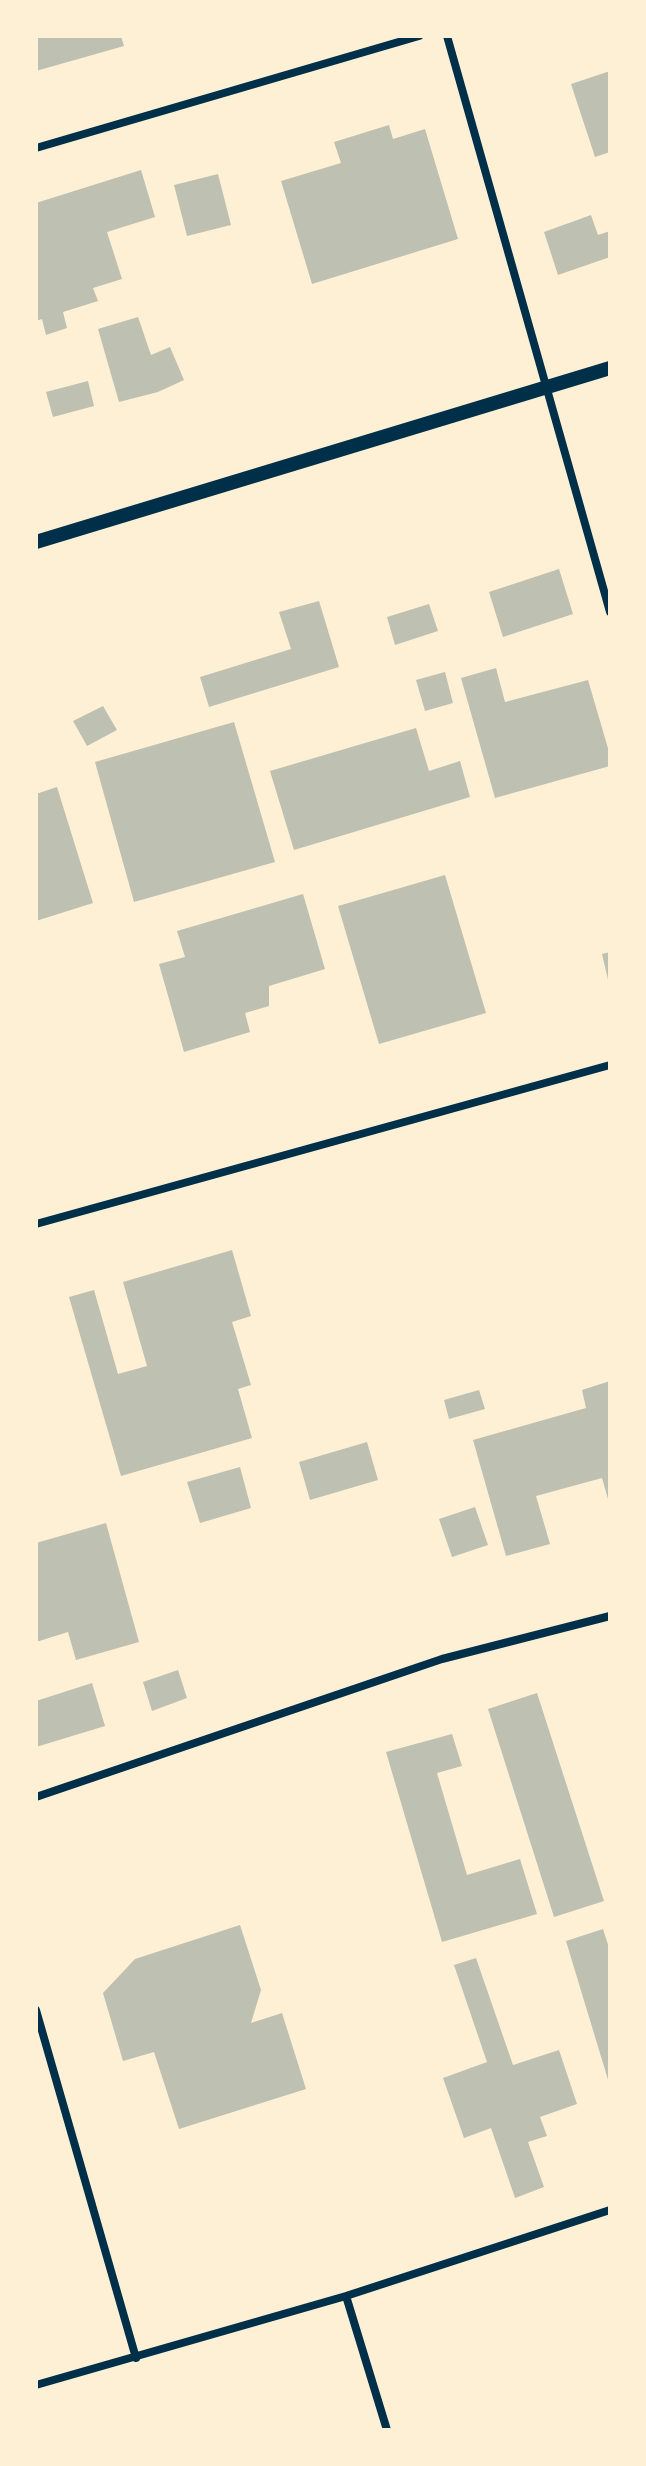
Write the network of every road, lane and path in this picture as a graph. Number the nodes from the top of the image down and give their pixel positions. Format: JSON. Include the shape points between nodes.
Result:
{"nodes":[{"id":1,"x":419,"y":36,"type":"edge"},
{"id":2,"x":447,"y":36,"type":"edge"},
{"id":3,"x":36,"y":148,"type":"edge"},
{"id":4,"x":610,"y":368,"type":"edge"},
{"id":5,"x":546,"y":388,"type":"junction"},
{"id":6,"x":36,"y":542,"type":"edge"},
{"id":7,"x":610,"y":612,"type":"edge"},
{"id":8,"x":610,"y":1065,"type":"edge"},
{"id":9,"x":36,"y":1224,"type":"edge"},
{"id":10,"x":610,"y":1616,"type":"edge"},
{"id":11,"x":36,"y":1797,"type":"edge"},
{"id":12,"x":36,"y":2010,"type":"edge"},
{"id":13,"x":610,"y":2210,"type":"edge"},
{"id":14,"x":346,"y":2296,"type":"junction"},
{"id":15,"x":136,"y":2358,"type":"junction"},
{"id":16,"x":36,"y":2385,"type":"edge"},
{"id":17,"x":387,"y":2430,"type":"edge"}],
"edges":[{"from":1,"to":3,"type":"street"},
{"from":2,"to":5,"type":"street"},
{"from":4,"to":5,"type":"street"},
{"from":5,"to":6,"type":"street"},
{"from":5,"to":7,"type":"street"},
{"from":8,"to":9,"type":"street"},
{"from":10,"to":11,"type":"street","via":[[442,1659]]},
{"from":12,"to":15,"type":"street"},
{"from":13,"to":14,"type":"street"},
{"from":14,"to":15,"type":"street"},
{"from":14,"to":17,"type":"street"},
{"from":15,"to":16,"type":"street"}]}
